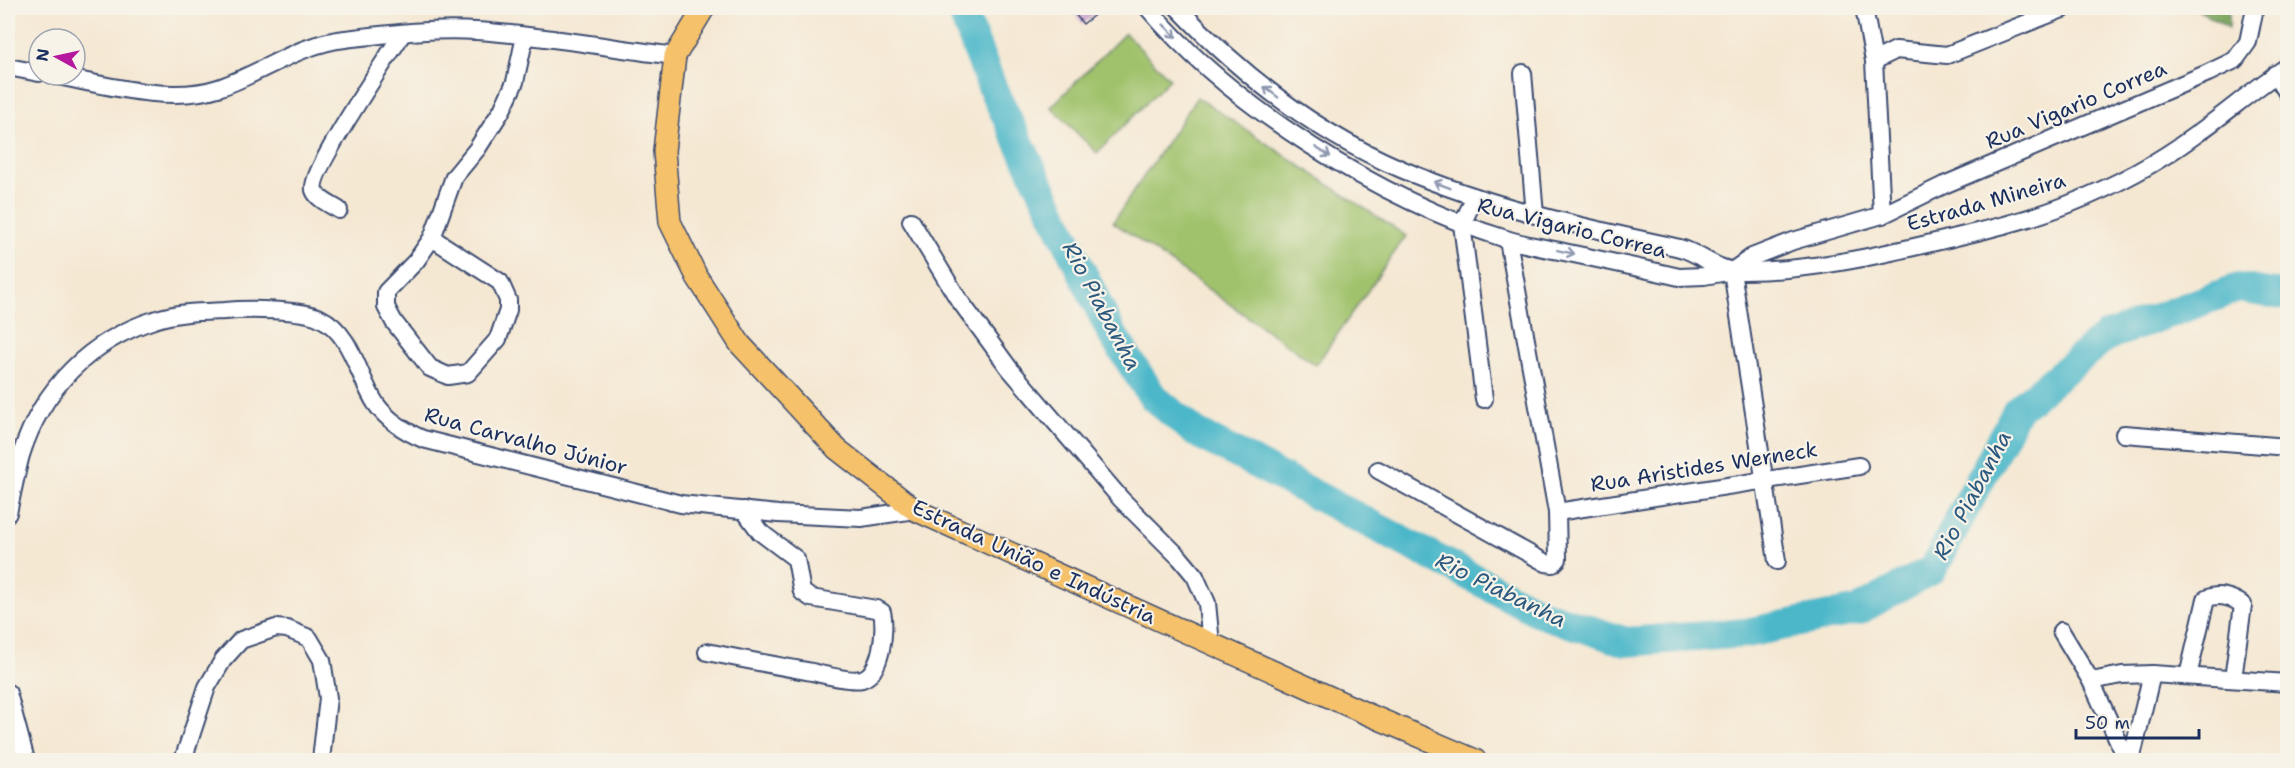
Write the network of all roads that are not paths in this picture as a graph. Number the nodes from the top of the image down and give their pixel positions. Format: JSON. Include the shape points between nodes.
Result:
{"nodes":[{"id":1,"x":704,"y":8,"type":"edge"},
{"id":2,"x":1148,"y":8,"type":"edge"},
{"id":3,"x":1178,"y":8,"type":"edge"},
{"id":4,"x":1864,"y":8,"type":"edge"},
{"id":5,"x":2065,"y":8,"type":"edge"},
{"id":6,"x":2255,"y":8,"type":"edge"},
{"id":7,"x":402,"y":34,"type":"junction"},
{"id":8,"x":525,"y":36,"type":"junction"},
{"id":9,"x":1211,"y":43,"type":"junction"},
{"id":10,"x":1193,"y":54,"type":"junction"},
{"id":11,"x":675,"y":56,"type":"junction"},
{"id":12,"x":1874,"y":61,"type":"junction"},
{"id":13,"x":8,"y":67,"type":"edge"},
{"id":14,"x":2281,"y":70,"type":"edge"},
{"id":15,"x":27,"y":71,"type":"edge"},
{"id":16,"x":1523,"y":73,"type":"dead end"},
{"id":17,"x":87,"y":82,"type":"edge"},
{"id":18,"x":2288,"y":94,"type":"edge"},
{"id":19,"x":1475,"y":197,"type":"junction"},
{"id":20,"x":339,"y":210,"type":"dead end"},
{"id":21,"x":1535,"y":215,"type":"junction"},
{"id":22,"x":1882,"y":215,"type":"junction"},
{"id":23,"x":911,"y":221,"type":"dead end"},
{"id":24,"x":1462,"y":224,"type":"junction"},
{"id":25,"x":432,"y":238,"type":"junction"},
{"id":26,"x":1508,"y":240,"type":"junction"},
{"id":27,"x":1732,"y":271,"type":"junction"},
{"id":28,"x":1484,"y":399,"type":"dead end"},
{"id":29,"x":2124,"y":434,"type":"dead end"},
{"id":30,"x":2288,"y":447,"type":"edge"},
{"id":31,"x":1859,"y":466,"type":"dead end"},
{"id":32,"x":1378,"y":470,"type":"dead end"},
{"id":33,"x":1766,"y":481,"type":"junction"},
{"id":34,"x":744,"y":510,"type":"junction"},
{"id":35,"x":915,"y":510,"type":"junction"},
{"id":36,"x":1557,"y":512,"type":"junction"},
{"id":37,"x":8,"y":513,"type":"edge"},
{"id":38,"x":1777,"y":561,"type":"dead end"},
{"id":39,"x":2061,"y":631,"type":"dead end"},
{"id":40,"x":1211,"y":644,"type":"junction"},
{"id":41,"x":707,"y":652,"type":"dead end"},
{"id":42,"x":2152,"y":674,"type":"junction"},
{"id":43,"x":2188,"y":676,"type":"junction"},
{"id":44,"x":2233,"y":679,"type":"junction"},
{"id":45,"x":2091,"y":681,"type":"junction"},
{"id":46,"x":2288,"y":683,"type":"edge"},
{"id":47,"x":8,"y":693,"type":"edge"},
{"id":48,"x":26,"y":760,"type":"edge"},
{"id":49,"x":183,"y":760,"type":"edge"},
{"id":50,"x":321,"y":760,"type":"edge"},
{"id":51,"x":1475,"y":760,"type":"edge"},
{"id":52,"x":2129,"y":760,"type":"edge"}],
"edges":[{"from":1,"to":11,"type":"main road","name":"Estrada União e Indústria"},
{"from":2,"to":10,"type":"street","name":"Rua Vigario Correa","one_way":true},
{"from":3,"to":9,"type":"street","name":"Rua Vigario Correa"},
{"from":4,"to":12,"type":"street"},
{"from":5,"to":12,"type":"street","via":[[1947,56],[1896,50]]},
{"from":6,"to":22,"type":"street","name":"Rua Vigario Correa","via":[[2248,42],[2235,60]]},
{"from":7,"to":8,"type":"street","via":[[476,31]]},
{"from":7,"to":17,"type":"street","via":[[342,39],[306,48],[217,88],[180,94]]},
{"from":7,"to":20,"type":"street","via":[[331,146],[315,179],[317,196]]},
{"from":8,"to":11,"type":"street"},
{"from":8,"to":25,"type":"street","via":[[515,82],[477,149],[454,177]]},
{"from":9,"to":10,"type":"street"},
{"from":19,"to":9,"type":"street","name":"Rua Vigario Correa","one_way":true,"via":[[1400,169],[1337,137],[1245,73]]},
{"from":10,"to":24,"type":"street","name":"Rua Vigario Correa","one_way":true,"via":[[1259,110],[1306,141],[1372,182]]},
{"from":11,"to":35,"type":"main road","name":"Estrada União e Indústria","via":[[664,151],[670,222],[697,277],[740,344],[837,449]]},
{"from":12,"to":22,"type":"street"},
{"from":13,"to":15,"type":"street"},
{"from":14,"to":18,"type":"street"},
{"from":14,"to":27,"type":"street","name":"Estrada Mineira","via":[[2192,138],[2105,188],[2068,204],[2023,220],[1890,253],[1825,264]]},
{"from":16,"to":21,"type":"street"},
{"from":19,"to":21,"type":"street","name":"Rua Vigario Correa"},
{"from":19,"to":24,"type":"street"},
{"from":21,"to":27,"type":"street","name":"Rua Vigario Correa","via":[[1682,249]]},
{"from":22,"to":27,"type":"street","name":"Rua Vigario Correa","via":[[1792,241]]},
{"from":23,"to":40,"type":"street","via":[[957,297],[1009,369],[1121,499],[1196,576],[1207,603]]},
{"from":24,"to":26,"type":"street","name":"Rua Vigario Correa"},
{"from":24,"to":28,"type":"street"},
{"from":25,"to":25,"type":"street","via":[[500,282],[508,300],[498,339],[468,373],[448,376],[430,368],[386,307],[386,292]]},
{"from":26,"to":27,"type":"street","name":"Rua Vigario Correa","one_way":true,"via":[[1679,276]]},
{"from":26,"to":36,"type":"street"},
{"from":27,"to":33,"type":"street"},
{"from":29,"to":30,"type":"street"},
{"from":31,"to":33,"type":"street","name":"Rua Aristides Werneck"},
{"from":32,"to":36,"type":"street","via":[[1546,563],[1553,564],[1558,559]]},
{"from":33,"to":36,"type":"street","name":"Rua Aristides Werneck"},
{"from":33,"to":38,"type":"street"},
{"from":34,"to":35,"type":"street","name":"Rua Carvalho Júnior","via":[[861,518]]},
{"from":34,"to":37,"type":"street","name":"Rua Carvalho Júnior","via":[[655,499],[423,439],[389,419],[376,404],[336,329],[319,317],[233,310],[158,318],[114,336],[86,355],[41,407],[22,454]]},
{"from":34,"to":41,"type":"street","via":[[760,532],[796,559],[802,592],[811,598],[882,612],[885,624],[878,663],[862,679],[838,678]]},
{"from":35,"to":40,"type":"main road","name":"Estrada União e Indústria"},
{"from":39,"to":45,"type":"street"},
{"from":40,"to":51,"type":"main road","name":"Estrada União e Indústria"},
{"from":42,"to":43,"type":"street"},
{"from":42,"to":45,"type":"street"},
{"from":42,"to":52,"type":"street"},
{"from":43,"to":44,"type":"street"},
{"from":43,"to":44,"type":"street","via":[[2206,599],[2212,596],[2233,598],[2243,604]]},
{"from":44,"to":46,"type":"street"},
{"from":45,"to":52,"type":"street"},
{"from":47,"to":48,"type":"street"},
{"from":49,"to":50,"type":"street","via":[[207,687],[223,660],[241,640],[276,628],[309,638],[322,660],[328,698]]}]}
